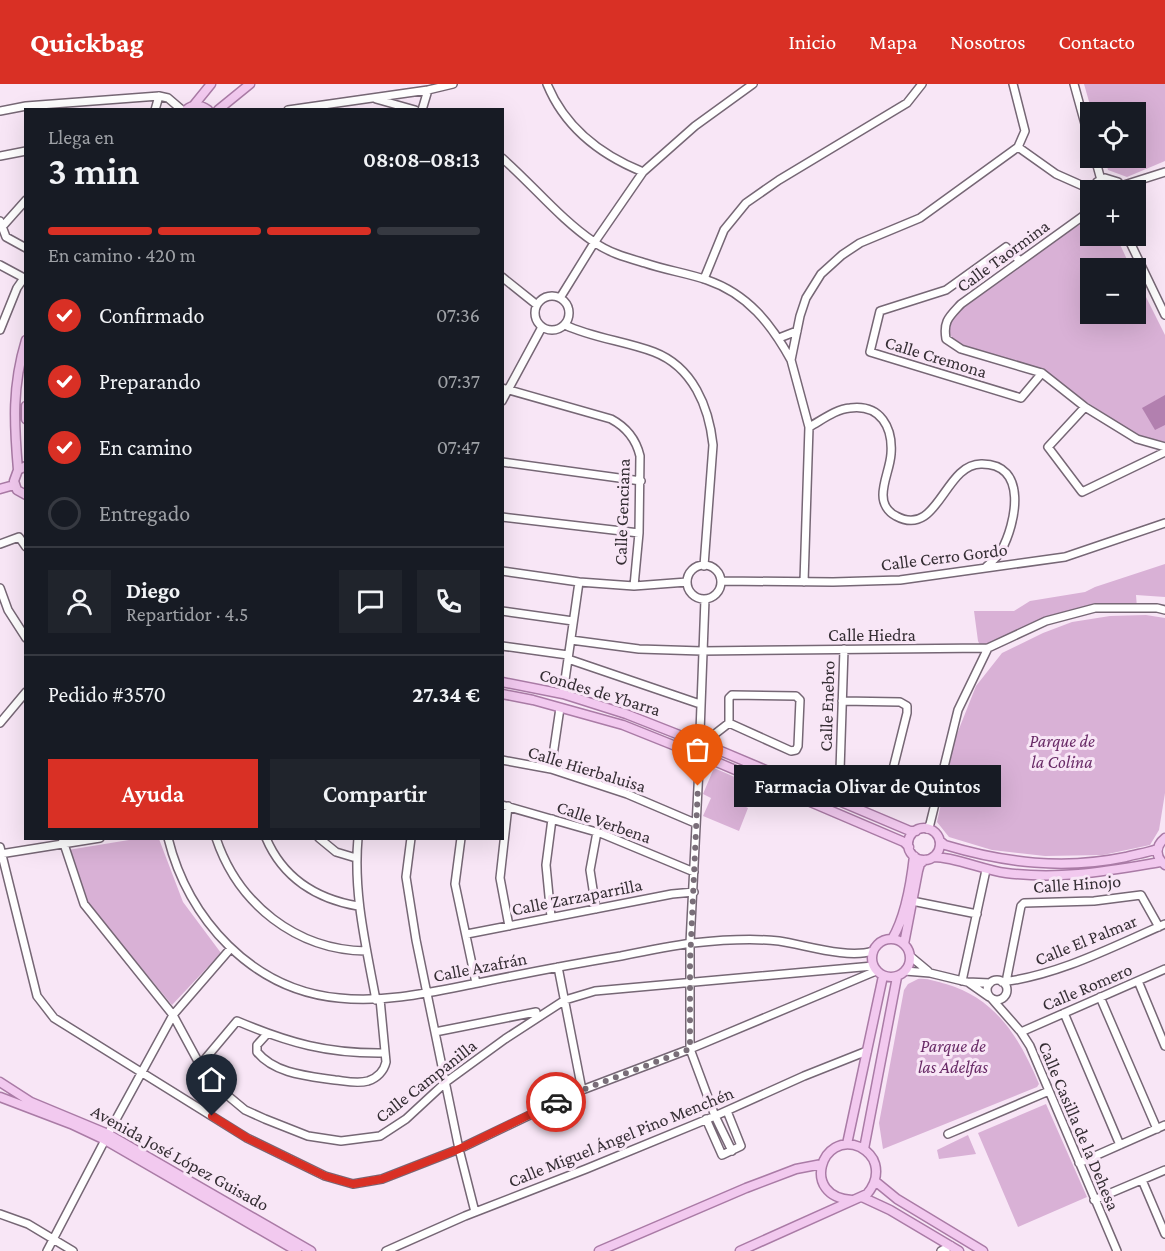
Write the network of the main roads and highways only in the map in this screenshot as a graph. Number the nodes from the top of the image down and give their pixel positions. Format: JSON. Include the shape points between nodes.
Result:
{"nodes":[{"id":1,"x":211,"y":84,"type":"edge"},
{"id":2,"x":250,"y":84,"type":"edge"},
{"id":3,"x":187,"y":108,"type":"edge"},
{"id":4,"x":204,"y":108,"type":"edge"},
{"id":5,"x":220,"y":108,"type":"edge"},
{"id":6,"x":24,"y":347,"type":"edge"},
{"id":7,"x":22,"y":468,"type":"edge"},
{"id":8,"x":14,"y":485,"type":"junction"},
{"id":9,"x":0,"y":489,"type":"edge"},
{"id":10,"x":24,"y":494,"type":"edge"},
{"id":11,"x":504,"y":682,"type":"edge"},
{"id":12,"x":504,"y":694,"type":"edge"},
{"id":13,"x":687,"y":738,"type":"junction"},
{"id":14,"x":682,"y":749,"type":"junction"},
{"id":15,"x":716,"y":749,"type":"junction"},
{"id":16,"x":712,"y":760,"type":"junction"},
{"id":17,"x":916,"y":831,"type":"junction"},
{"id":18,"x":1165,"y":838,"type":"edge"},
{"id":19,"x":940,"y":841,"type":"junction"},
{"id":20,"x":909,"y":847,"type":"junction"},
{"id":21,"x":1157,"y":849,"type":"junction"},
{"id":22,"x":914,"y":856,"type":"junction"},
{"id":23,"x":930,"y":858,"type":"junction"},
{"id":24,"x":1163,"y":863,"type":"edge"},
{"id":25,"x":892,"y":939,"type":"junction"},
{"id":26,"x":904,"y":944,"type":"junction"},
{"id":27,"x":877,"y":971,"type":"junction"},
{"id":28,"x":897,"y":977,"type":"junction"},
{"id":29,"x":0,"y":1082,"type":"edge"},
{"id":30,"x":0,"y":1097,"type":"edge"},
{"id":31,"x":107,"y":1137,"type":"junction"},
{"id":32,"x":847,"y":1144,"type":"junction"},
{"id":33,"x":864,"y":1149,"type":"junction"},
{"id":34,"x":822,"y":1164,"type":"junction"},
{"id":35,"x":875,"y":1181,"type":"junction"},
{"id":36,"x":862,"y":1197,"type":"junction"},
{"id":37,"x":852,"y":1200,"type":"junction"},
{"id":38,"x":955,"y":1249,"type":"edge"},
{"id":39,"x":297,"y":1251,"type":"edge"},
{"id":40,"x":311,"y":1251,"type":"edge"},
{"id":41,"x":599,"y":1251,"type":"edge"},
{"id":42,"x":740,"y":1251,"type":"edge"},
{"id":43,"x":983,"y":1251,"type":"edge"}],
"edges":[{"from":1,"to":3,"type":"main road"},
{"from":2,"to":5,"type":"main road"},
{"from":3,"to":4,"type":"main road"},
{"from":6,"to":7,"type":"main road","via":[[14,398]]},
{"from":7,"to":8,"type":"main road"},
{"from":8,"to":9,"type":"main road"},
{"from":8,"to":10,"type":"main road"},
{"from":11,"to":13,"type":"main road","name":"Condes de Ybarra","via":[[563,694]]},
{"from":12,"to":14,"type":"main road","name":"Condes de Ybarra","via":[[623,725]]},
{"from":13,"to":14,"type":"main road"},
{"from":13,"to":15,"type":"main road","via":[[700,732],[711,737]]},
{"from":14,"to":16,"type":"main road","via":[[688,762],[702,765]]},
{"from":15,"to":16,"type":"main road"},
{"from":15,"to":17,"type":"main road"},
{"from":16,"to":20,"type":"main road"},
{"from":17,"to":19,"type":"main road","via":[[930,828]]},
{"from":17,"to":20,"type":"main road"},
{"from":18,"to":21,"type":"main road"},
{"from":19,"to":21,"type":"main road","via":[[989,858],[1051,864],[1101,862]]},
{"from":19,"to":23,"type":"main road","via":[[939,849]]},
{"from":20,"to":22,"type":"main road"},
{"from":21,"to":24,"type":"main road"},
{"from":22,"to":23,"type":"main road"},
{"from":22,"to":25,"type":"main road","via":[[904,911]]},
{"from":23,"to":24,"type":"main road","via":[[986,870],[1061,876]]},
{"from":23,"to":26,"type":"main road","via":[[920,864]]},
{"from":25,"to":26,"type":"main road"},
{"from":25,"to":27,"type":"main road","via":[[880,942],[873,951]]},
{"from":26,"to":28,"type":"main road","via":[[910,962]]},
{"from":27,"to":28,"type":"main road"},
{"from":27,"to":32,"type":"main road","via":[[867,1051]]},
{"from":28,"to":33,"type":"main road"},
{"from":29,"to":31,"type":"main road","name":"Avenida José López Guisado","via":[[31,1102]]},
{"from":30,"to":31,"type":"main road","name":"Avenida José López Guisado"},
{"from":31,"to":39,"type":"main road","name":"Avenida José López Guisado"},
{"from":31,"to":40,"type":"main road","name":"Avenida José López Guisado"},
{"from":32,"to":33,"type":"main road"},
{"from":32,"to":34,"type":"main road","via":[[832,1150]]},
{"from":33,"to":35,"type":"main road","via":[[875,1164]]},
{"from":34,"to":37,"type":"main road","via":[[820,1173],[827,1190],[842,1200]]},
{"from":34,"to":41,"type":"main road","via":[[796,1168]]},
{"from":35,"to":36,"type":"main road"},
{"from":35,"to":43,"type":"main road","via":[[897,1199]]},
{"from":36,"to":37,"type":"main road"},
{"from":36,"to":38,"type":"main road"},
{"from":37,"to":42,"type":"main road"}]}
